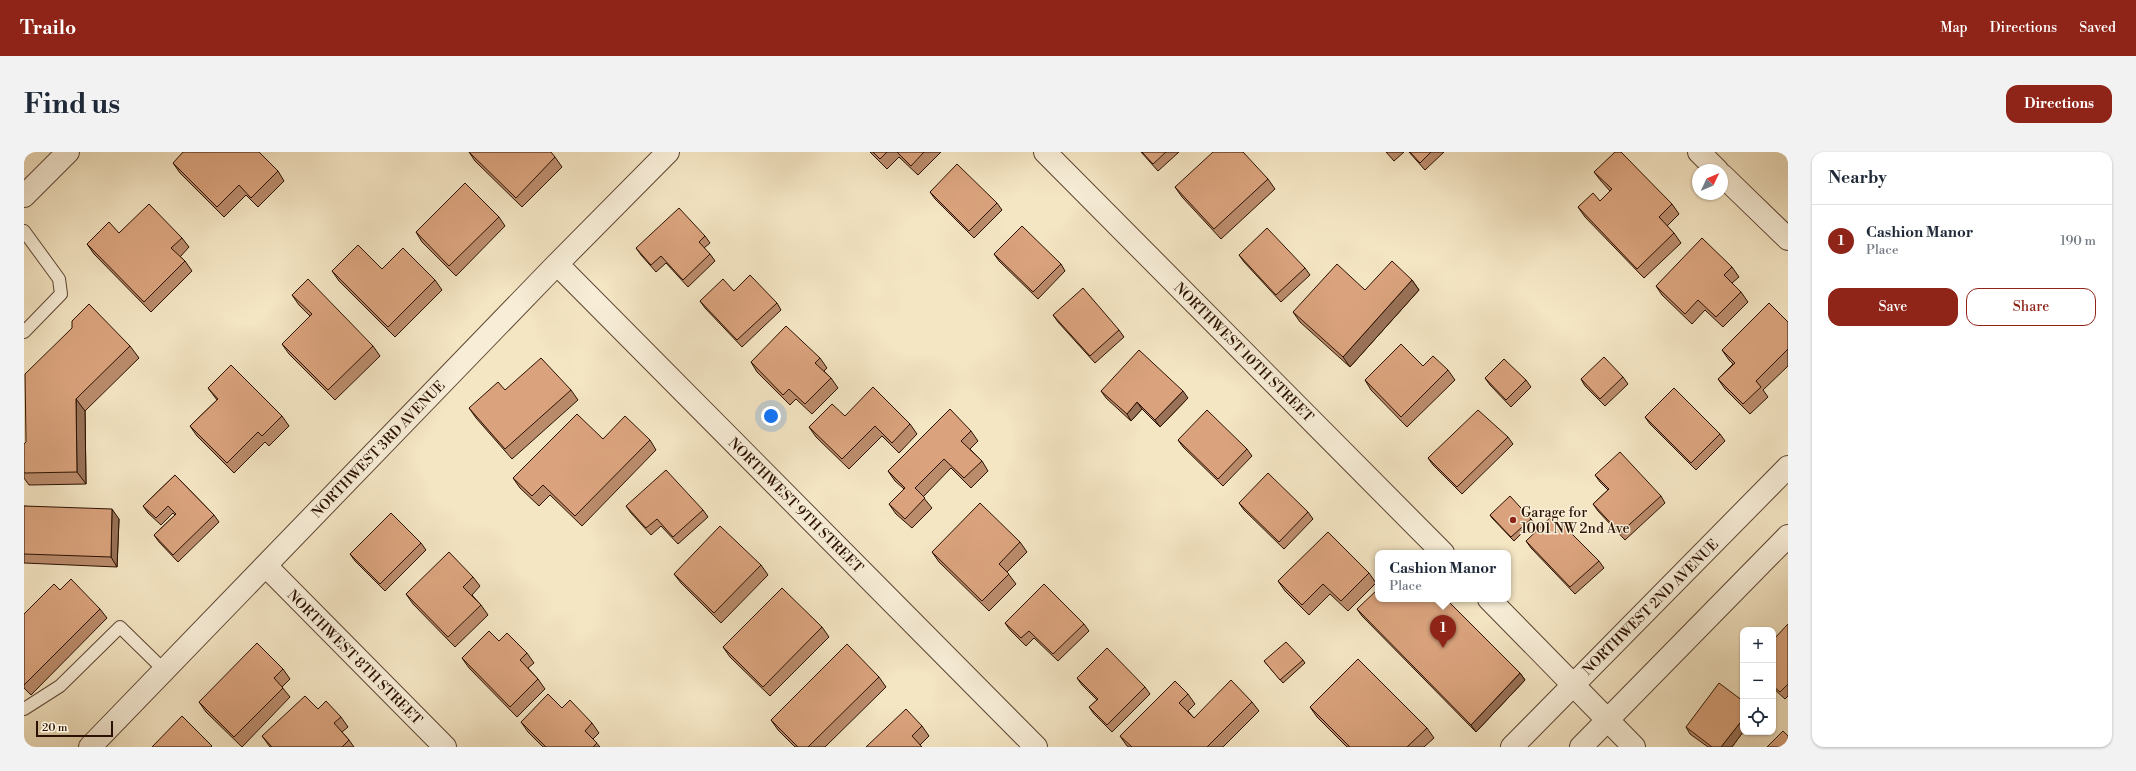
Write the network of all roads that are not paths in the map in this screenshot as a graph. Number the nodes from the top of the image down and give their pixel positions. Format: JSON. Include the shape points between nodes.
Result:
{"nodes":[{"id":1,"x":68,"y":152,"type":"edge"},
{"id":2,"x":668,"y":152,"type":"edge"},
{"id":3,"x":1046,"y":152,"type":"edge"},
{"id":4,"x":1699,"y":152,"type":"edge"},
{"id":5,"x":1711,"y":164,"type":"edge"},
{"id":6,"x":1728,"y":180,"type":"edge"},
{"id":7,"x":24,"y":196,"type":"edge"},
{"id":8,"x":24,"y":231,"type":"edge"},
{"id":9,"x":1788,"y":239,"type":"edge"},
{"id":10,"x":557,"y":264,"type":"junction"},
{"id":11,"x":24,"y":332,"type":"edge"},
{"id":12,"x":1788,"y":468,"type":"edge"},
{"id":13,"x":1788,"y":536,"type":"edge"},
{"id":14,"x":1440,"y":550,"type":"edge"},
{"id":15,"x":266,"y":566,"type":"junction"},
{"id":16,"x":1492,"y":602,"type":"edge"},
{"id":17,"x":164,"y":670,"type":"junction"},
{"id":18,"x":1573,"y":684,"type":"junction"},
{"id":19,"x":24,"y":709,"type":"edge"},
{"id":20,"x":1607,"y":720,"type":"junction"},
{"id":21,"x":90,"y":747,"type":"edge"},
{"id":22,"x":445,"y":747,"type":"edge"},
{"id":23,"x":1036,"y":747,"type":"edge"},
{"id":24,"x":1512,"y":747,"type":"edge"},
{"id":25,"x":1581,"y":747,"type":"edge"},
{"id":26,"x":1634,"y":747,"type":"edge"}],
"edges":[{"from":1,"to":7,"type":"street"},
{"from":2,"to":10,"type":"street","name":"NORTHWEST 3RD AVENUE"},
{"from":3,"to":14,"type":"street","name":"NORTHWEST 10TH STREET"},
{"from":4,"to":5,"type":"street"},
{"from":6,"to":9,"type":"street"},
{"from":8,"to":11,"type":"lane","via":[[59,279],[62,294]]},
{"from":10,"to":15,"type":"street","name":"NORTHWEST 3RD AVENUE"},
{"from":10,"to":23,"type":"street","name":"NORTHWEST 9TH STREET"},
{"from":12,"to":18,"type":"street","name":"NORTHWEST 2ND AVENUE"},
{"from":13,"to":20,"type":"street"},
{"from":15,"to":17,"type":"street","name":"NORTHWEST 3RD AVENUE"},
{"from":15,"to":22,"type":"street","name":"NORTHWEST 8TH STREET"},
{"from":16,"to":18,"type":"street"},
{"from":17,"to":19,"type":"lane","via":[[120,627],[60,686]]},
{"from":17,"to":21,"type":"street","name":"NORTHWEST 3RD AVENUE"},
{"from":18,"to":20,"type":"street"},
{"from":18,"to":24,"type":"street","name":"NORTHWEST 2ND AVENUE"},
{"from":20,"to":25,"type":"street"},
{"from":20,"to":26,"type":"street"}]}
